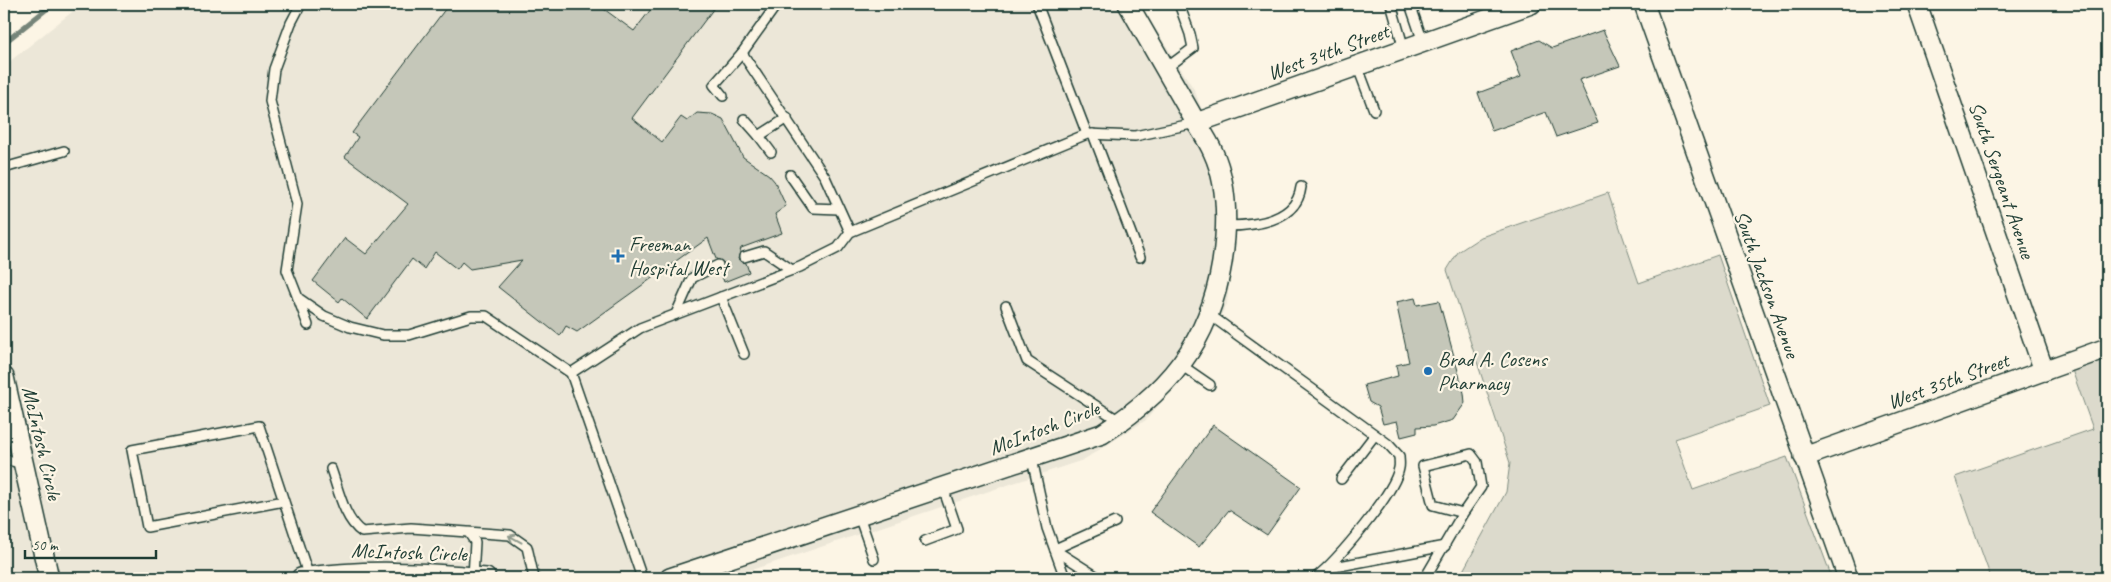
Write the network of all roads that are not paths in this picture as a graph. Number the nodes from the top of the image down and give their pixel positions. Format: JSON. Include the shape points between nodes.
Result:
{"nodes":[{"id":1,"x":300,"y":4,"type":"edge"},
{"id":2,"x":777,"y":4,"type":"edge"},
{"id":3,"x":1037,"y":4,"type":"edge"},
{"id":4,"x":1128,"y":4,"type":"edge"},
{"id":5,"x":1179,"y":4,"type":"edge"},
{"id":6,"x":1390,"y":4,"type":"edge"},
{"id":7,"x":1410,"y":4,"type":"edge"},
{"id":8,"x":1532,"y":4,"type":"edge"},
{"id":9,"x":1644,"y":4,"type":"edge"},
{"id":10,"x":1917,"y":4,"type":"edge"},
{"id":11,"x":1423,"y":42,"type":"junction"},
{"id":12,"x":1404,"y":49,"type":"junction"},
{"id":13,"x":742,"y":53,"type":"junction"},
{"id":14,"x":1357,"y":65,"type":"junction"},
{"id":15,"x":1166,"y":69,"type":"junction"},
{"id":16,"x":723,"y":96,"type":"dead end"},
{"id":17,"x":1374,"y":110,"type":"dead end"},
{"id":18,"x":786,"y":118,"type":"junction"},
{"id":19,"x":744,"y":119,"type":"dead end"},
{"id":20,"x":1196,"y":123,"type":"junction"},
{"id":21,"x":1090,"y":134,"type":"junction"},
{"id":22,"x":759,"y":136,"type":"junction"},
{"id":23,"x":64,"y":150,"type":"dead end"},
{"id":24,"x":771,"y":152,"type":"dead end"},
{"id":25,"x":4,"y":168,"type":"edge"},
{"id":26,"x":790,"y":175,"type":"dead end"},
{"id":27,"x":1301,"y":187,"type":"dead end"},
{"id":28,"x":838,"y":209,"type":"junction"},
{"id":29,"x":1225,"y":226,"type":"junction"},
{"id":30,"x":850,"y":232,"type":"junction"},
{"id":31,"x":744,"y":257,"type":"dead end"},
{"id":32,"x":1140,"y":257,"type":"dead end"},
{"id":33,"x":718,"y":265,"type":"dead end"},
{"id":34,"x":792,"y":270,"type":"junction"},
{"id":35,"x":721,"y":297,"type":"junction"},
{"id":36,"x":298,"y":298,"type":"junction"},
{"id":37,"x":1006,"y":306,"type":"dead end"},
{"id":38,"x":676,"y":314,"type":"junction"},
{"id":39,"x":1210,"y":315,"type":"junction"},
{"id":40,"x":308,"y":325,"type":"dead end"},
{"id":41,"x":2107,"y":348,"type":"edge"},
{"id":42,"x":744,"y":354,"type":"dead end"},
{"id":43,"x":1181,"y":365,"type":"junction"},
{"id":44,"x":2044,"y":371,"type":"junction"},
{"id":45,"x":571,"y":373,"type":"junction"},
{"id":46,"x":4,"y":376,"type":"edge"},
{"id":47,"x":1210,"y":385,"type":"dead end"},
{"id":48,"x":1121,"y":422,"type":"junction"},
{"id":49,"x":1374,"y":436,"type":"junction"},
{"id":50,"x":1804,"y":457,"type":"junction"},
{"id":51,"x":4,"y":459,"type":"edge"},
{"id":52,"x":1032,"y":459,"type":"junction"},
{"id":53,"x":23,"y":464,"type":"junction"},
{"id":54,"x":331,"y":469,"type":"dead end"},
{"id":55,"x":1341,"y":479,"type":"dead end"},
{"id":56,"x":943,"y":488,"type":"junction"},
{"id":57,"x":284,"y":501,"type":"junction"},
{"id":58,"x":1463,"y":513,"type":"junction"},
{"id":59,"x":859,"y":516,"type":"junction"},
{"id":60,"x":1115,"y":522,"type":"dead end"},
{"id":61,"x":469,"y":533,"type":"junction"},
{"id":62,"x":926,"y":541,"type":"dead end"},
{"id":63,"x":1445,"y":546,"type":"junction"},
{"id":64,"x":1055,"y":550,"type":"junction"},
{"id":65,"x":874,"y":560,"type":"dead end"},
{"id":66,"x":1329,"y":568,"type":"junction"},
{"id":67,"x":366,"y":575,"type":"edge"},
{"id":68,"x":49,"y":578,"type":"edge"},
{"id":69,"x":305,"y":578,"type":"edge"},
{"id":70,"x":480,"y":578,"type":"edge"},
{"id":71,"x":534,"y":578,"type":"edge"},
{"id":72,"x":642,"y":578,"type":"edge"},
{"id":73,"x":670,"y":578,"type":"edge"},
{"id":74,"x":1065,"y":578,"type":"edge"},
{"id":75,"x":1098,"y":578,"type":"edge"},
{"id":76,"x":1316,"y":578,"type":"edge"},
{"id":77,"x":1425,"y":578,"type":"edge"},
{"id":78,"x":1848,"y":578,"type":"edge"}],
"edges":[{"from":1,"to":36,"type":"lane","via":[[274,69],[270,101],[297,204],[287,270]]},
{"from":2,"to":13,"type":"lane"},
{"from":3,"to":21,"type":"lane"},
{"from":4,"to":15,"type":"street","name":"McIntosh Circle"},
{"from":5,"to":15,"type":"lane","via":[[1192,48]]},
{"from":6,"to":12,"type":"lane"},
{"from":7,"to":11,"type":"lane"},
{"from":8,"to":11,"type":"street","name":"West 34th Street"},
{"from":9,"to":50,"type":"street","name":"South Jackson Avenue"},
{"from":10,"to":44,"type":"street","name":"South Sergeant Avenue"},
{"from":11,"to":12,"type":"street","name":"West 34th Street"},
{"from":12,"to":14,"type":"street","name":"West 34th Street"},
{"from":13,"to":16,"type":"lane","via":[[714,85]]},
{"from":13,"to":18,"type":"lane"},
{"from":14,"to":17,"type":"lane"},
{"from":14,"to":20,"type":"street","name":"West 34th Street"},
{"from":15,"to":20,"type":"street","name":"McIntosh Circle"},
{"from":18,"to":22,"type":"lane"},
{"from":18,"to":28,"type":"lane","via":[[825,177]]},
{"from":19,"to":22,"type":"lane"},
{"from":20,"to":21,"type":"lane","via":[[1135,136]]},
{"from":20,"to":29,"type":"street","name":"McIntosh Circle","via":[[1213,152],[1220,174],[1226,209]]},
{"from":21,"to":30,"type":"lane"},
{"from":21,"to":32,"type":"lane"},
{"from":22,"to":24,"type":"lane"},
{"from":23,"to":25,"type":"lane"},
{"from":26,"to":28,"type":"lane","via":[[813,208]]},
{"from":27,"to":29,"type":"lane","via":[[1300,198],[1282,216],[1246,226]]},
{"from":28,"to":30,"type":"lane"},
{"from":29,"to":39,"type":"street","name":"McIntosh Circle","via":[[1222,272]]},
{"from":30,"to":34,"type":"lane","via":[[838,248]]},
{"from":31,"to":34,"type":"lane","via":[[764,251]]},
{"from":33,"to":38,"type":"lane","via":[[692,278]]},
{"from":34,"to":35,"type":"lane"},
{"from":35,"to":38,"type":"lane"},
{"from":35,"to":42,"type":"lane"},
{"from":36,"to":40,"type":"lane"},
{"from":36,"to":45,"type":"lane","via":[[324,316],[350,327],[383,335],[410,335],[471,316],[486,316]]},
{"from":37,"to":48,"type":"lane","via":[[1027,361]]},
{"from":38,"to":45,"type":"lane","via":[[640,328]]},
{"from":39,"to":43,"type":"street","name":"McIntosh Circle"},
{"from":39,"to":49,"type":"lane"},
{"from":41,"to":44,"type":"street","name":"West 35th Street"},
{"from":43,"to":47,"type":"lane"},
{"from":43,"to":48,"type":"street","name":"McIntosh Circle","via":[[1158,391]]},
{"from":44,"to":50,"type":"street","name":"West 35th Street"},
{"from":45,"to":72,"type":"lane"},
{"from":46,"to":53,"type":"street","name":"McIntosh Circle"},
{"from":48,"to":52,"type":"street","name":"McIntosh Circle","via":[[1102,434]]},
{"from":49,"to":55,"type":"lane"},
{"from":49,"to":66,"type":"lane","via":[[1399,456],[1400,468],[1388,492]]},
{"from":50,"to":78,"type":"street","name":"South Jackson Avenue"},
{"from":51,"to":53,"type":"lane"},
{"from":52,"to":56,"type":"street","name":"McIntosh Circle"},
{"from":52,"to":64,"type":"lane"},
{"from":53,"to":68,"type":"street","name":"McIntosh Circle"},
{"from":54,"to":61,"type":"lane","via":[[349,516],[362,532],[411,528]]},
{"from":56,"to":59,"type":"street","name":"McIntosh Circle"},
{"from":56,"to":62,"type":"lane","via":[[957,529]]},
{"from":57,"to":57,"type":"lane","via":[[259,426],[132,450],[147,527]]},
{"from":57,"to":69,"type":"lane"},
{"from":58,"to":58,"type":"lane","via":[[1481,487],[1477,462],[1471,454],[1423,466],[1433,505]]},
{"from":58,"to":63,"type":"lane"},
{"from":59,"to":65,"type":"lane"},
{"from":59,"to":73,"type":"street","name":"McIntosh Circle"},
{"from":60,"to":64,"type":"lane"},
{"from":61,"to":70,"type":"lane","via":[[475,542]]},
{"from":71,"to":61,"type":"lane","one_way":true,"via":[[527,547],[519,539],[510,535]]},
{"from":63,"to":66,"type":"lane"},
{"from":63,"to":77,"type":"lane"},
{"from":64,"to":74,"type":"lane"},
{"from":64,"to":75,"type":"lane"},
{"from":66,"to":76,"type":"lane"},
{"from":67,"to":69,"type":"street","name":"McIntosh Circle"},
{"from":67,"to":70,"type":"street","name":"McIntosh Circle","via":[[398,570]]}]}
